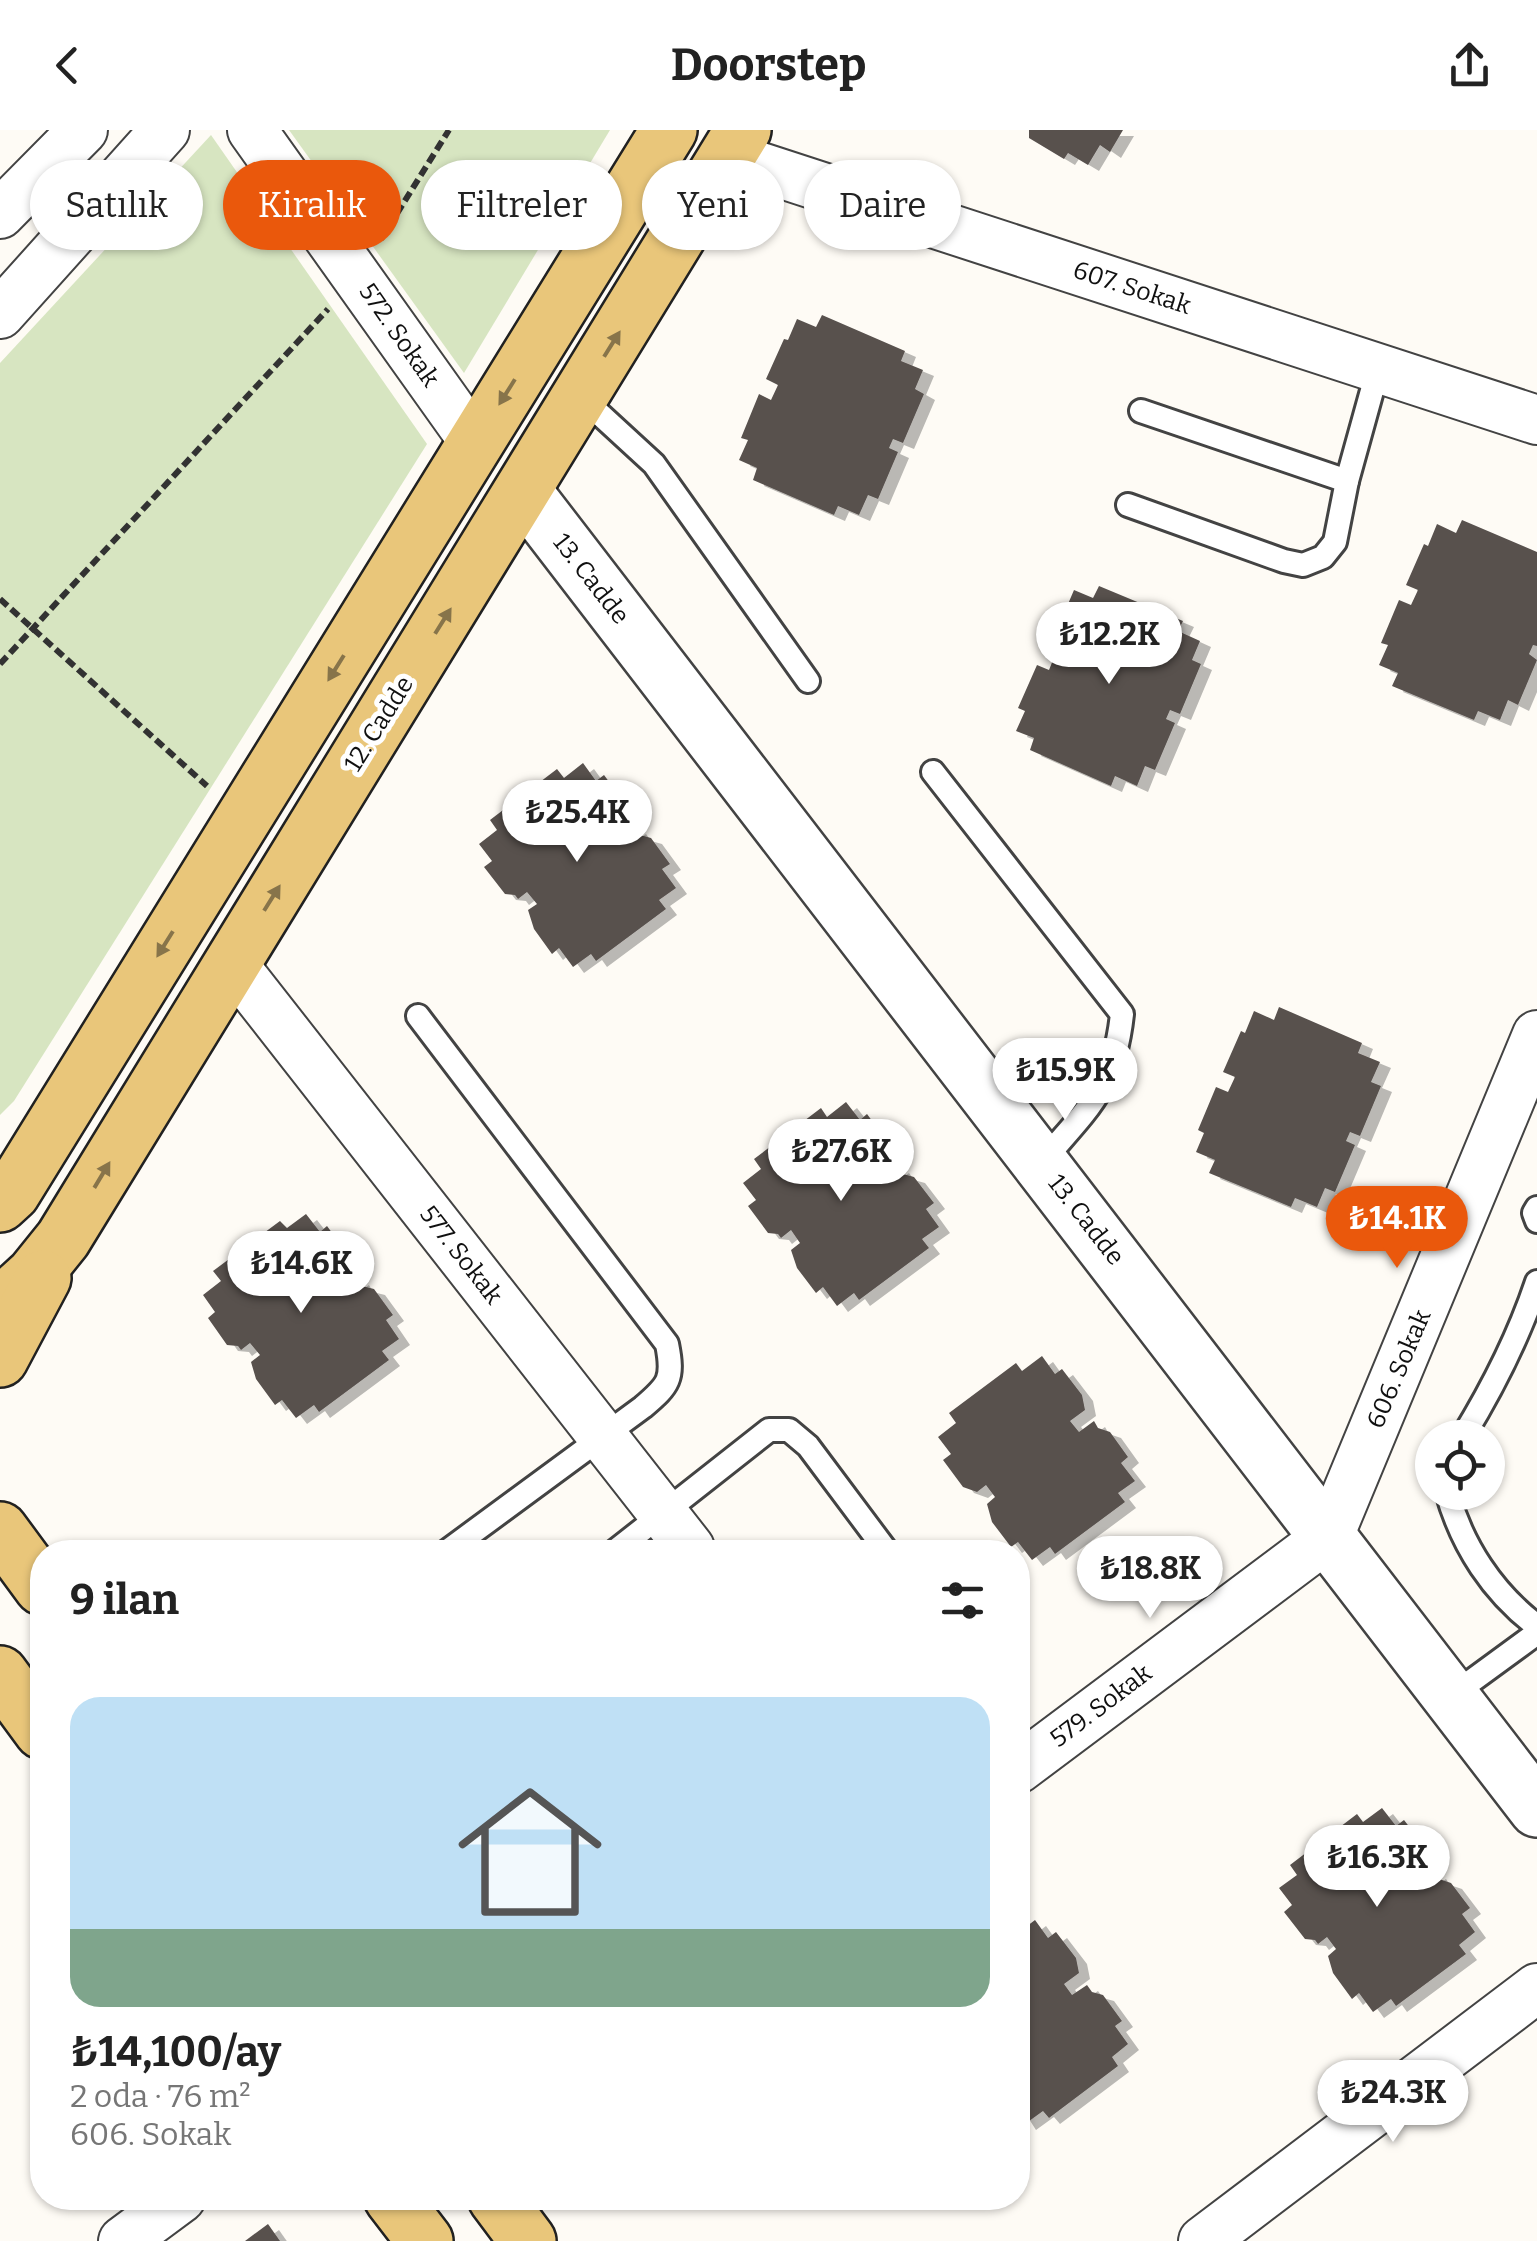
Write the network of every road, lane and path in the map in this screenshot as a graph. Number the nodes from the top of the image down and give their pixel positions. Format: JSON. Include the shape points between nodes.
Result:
{"nodes":[{"id":1,"x":83,"y":130,"type":"edge"},
{"id":2,"x":165,"y":130,"type":"edge"},
{"id":3,"x":252,"y":130,"type":"edge"},
{"id":4,"x":450,"y":130,"type":"edge"},
{"id":5,"x":669,"y":130,"type":"edge"},
{"id":6,"x":736,"y":143,"type":"edge"},
{"id":7,"x":0,"y":214,"type":"edge"},
{"id":8,"x":358,"y":277,"type":"junction"},
{"id":9,"x":0,"y":314,"type":"edge"},
{"id":10,"x":1378,"y":368,"type":"junction"},
{"id":11,"x":580,"y":396,"type":"junction"},
{"id":12,"x":1141,"y":410,"type":"dead end"},
{"id":13,"x":1537,"y":420,"type":"edge"},
{"id":14,"x":475,"y":443,"type":"junction"},
{"id":15,"x":1347,"y":481,"type":"junction"},
{"id":16,"x":522,"y":490,"type":"junction"},
{"id":17,"x":1128,"y":505,"type":"dead end"},
{"id":18,"x":0,"y":599,"type":"edge"},
{"id":19,"x":33,"y":628,"type":"junction"},
{"id":20,"x":0,"y":664,"type":"edge"},
{"id":21,"x":808,"y":681,"type":"dead end"},
{"id":22,"x":933,"y":772,"type":"dead end"},
{"id":23,"x":243,"y":819,"type":"junction"},
{"id":24,"x":232,"y":962,"type":"junction"},
{"id":25,"x":418,"y":1016,"type":"dead end"},
{"id":26,"x":1537,"y":1035,"type":"edge"},
{"id":27,"x":1041,"y":1162,"type":"junction"},
{"id":28,"x":0,"y":1204,"type":"edge"},
{"id":29,"x":1537,"y":1208,"type":"edge"},
{"id":30,"x":1537,"y":1221,"type":"edge"},
{"id":31,"x":63,"y":1240,"type":"junction"},
{"id":32,"x":1537,"y":1282,"type":"edge"},
{"id":33,"x":0,"y":1306,"type":"edge"},
{"id":34,"x":0,"y":1360,"type":"edge"},
{"id":35,"x":1473,"y":1420,"type":"edge"},
{"id":36,"x":604,"y":1437,"type":"junction"},
{"id":37,"x":1453,"y":1510,"type":"edge"},
{"id":38,"x":0,"y":1530,"type":"edge"},
{"id":39,"x":677,"y":1530,"type":"junction"},
{"id":40,"x":1330,"y":1536,"type":"junction"},
{"id":41,"x":462,"y":1540,"type":"edge"},
{"id":42,"x":648,"y":1540,"type":"edge"},
{"id":43,"x":879,"y":1540,"type":"edge"},
{"id":44,"x":30,"y":1571,"type":"edge"},
{"id":45,"x":1537,"y":1629,"type":"edge"},
{"id":46,"x":0,"y":1674,"type":"edge"},
{"id":47,"x":1451,"y":1696,"type":"junction"},
{"id":48,"x":30,"y":1715,"type":"edge"},
{"id":49,"x":1030,"y":1759,"type":"edge"},
{"id":50,"x":1537,"y":1809,"type":"edge"},
{"id":51,"x":1537,"y":1988,"type":"edge"},
{"id":52,"x":165,"y":2210,"type":"edge"},
{"id":53,"x":401,"y":2210,"type":"edge"},
{"id":54,"x":505,"y":2210,"type":"edge"},
{"id":55,"x":122,"y":2241,"type":"edge"},
{"id":56,"x":425,"y":2241,"type":"edge"},
{"id":57,"x":528,"y":2241,"type":"edge"},
{"id":58,"x":1203,"y":2241,"type":"edge"}],
"edges":[{"from":1,"to":7,"type":"street"},
{"from":2,"to":9,"type":"street"},
{"from":3,"to":8,"type":"street","name":"572. Sokak"},
{"from":4,"to":8,"type":"path"},
{"from":5,"to":14,"type":"main road","one_way":true},
{"from":6,"to":10,"type":"street","name":"607. Sokak"},
{"from":11,"to":6,"type":"main road","name":"12. Cadde","one_way":true},
{"from":8,"to":14,"type":"street","name":"572. Sokak"},
{"from":8,"to":19,"type":"path"},
{"from":10,"to":13,"type":"street","name":"607. Sokak"},
{"from":10,"to":15,"type":"lane"},
{"from":11,"to":16,"type":"main road","name":"12. Cadde"},
{"from":11,"to":21,"type":"lane","via":[[654,464]]},
{"from":12,"to":15,"type":"lane"},
{"from":14,"to":23,"type":"main road","one_way":true},
{"from":15,"to":17,"type":"lane","via":[[1335,542],[1323,557],[1303,565]]},
{"from":24,"to":16,"type":"main road","name":"12. Cadde","one_way":true},
{"from":16,"to":27,"type":"street","name":"13. Cadde"},
{"from":18,"to":19,"type":"path"},
{"from":19,"to":20,"type":"path"},
{"from":19,"to":23,"type":"path"},
{"from":22,"to":27,"type":"lane","via":[[1122,1014],[1102,1093]]},
{"from":23,"to":28,"type":"main road","one_way":true},
{"from":31,"to":24,"type":"main road","name":"12. Cadde","one_way":true},
{"from":24,"to":36,"type":"street","name":"577. Sokak"},
{"from":25,"to":36,"type":"lane","via":[[667,1344],[672,1368],[666,1388]]},
{"from":26,"to":40,"type":"street","name":"606. Sokak"},
{"from":27,"to":40,"type":"street","name":"13. Cadde"},
{"from":29,"to":30,"type":"lane"},
{"from":31,"to":33,"type":"main road","name":"12. Cadde"},
{"from":31,"to":34,"type":"main road"},
{"from":32,"to":35,"type":"lane"},
{"from":36,"to":39,"type":"street","name":"577. Sokak"},
{"from":36,"to":41,"type":"lane"},
{"from":37,"to":45,"type":"lane","via":[[1466,1546]]},
{"from":38,"to":44,"type":"main road"},
{"from":39,"to":42,"type":"lane"},
{"from":39,"to":43,"type":"lane","via":[[769,1430],[789,1430]]},
{"from":40,"to":47,"type":"street","name":"13. Cadde"},
{"from":40,"to":49,"type":"street","name":"579. Sokak"},
{"from":45,"to":47,"type":"lane"},
{"from":46,"to":48,"type":"main road"},
{"from":47,"to":50,"type":"street","name":"13. Cadde"},
{"from":51,"to":58,"type":"street"},
{"from":52,"to":55,"type":"street"},
{"from":53,"to":56,"type":"main road"},
{"from":54,"to":57,"type":"main road"}]}
